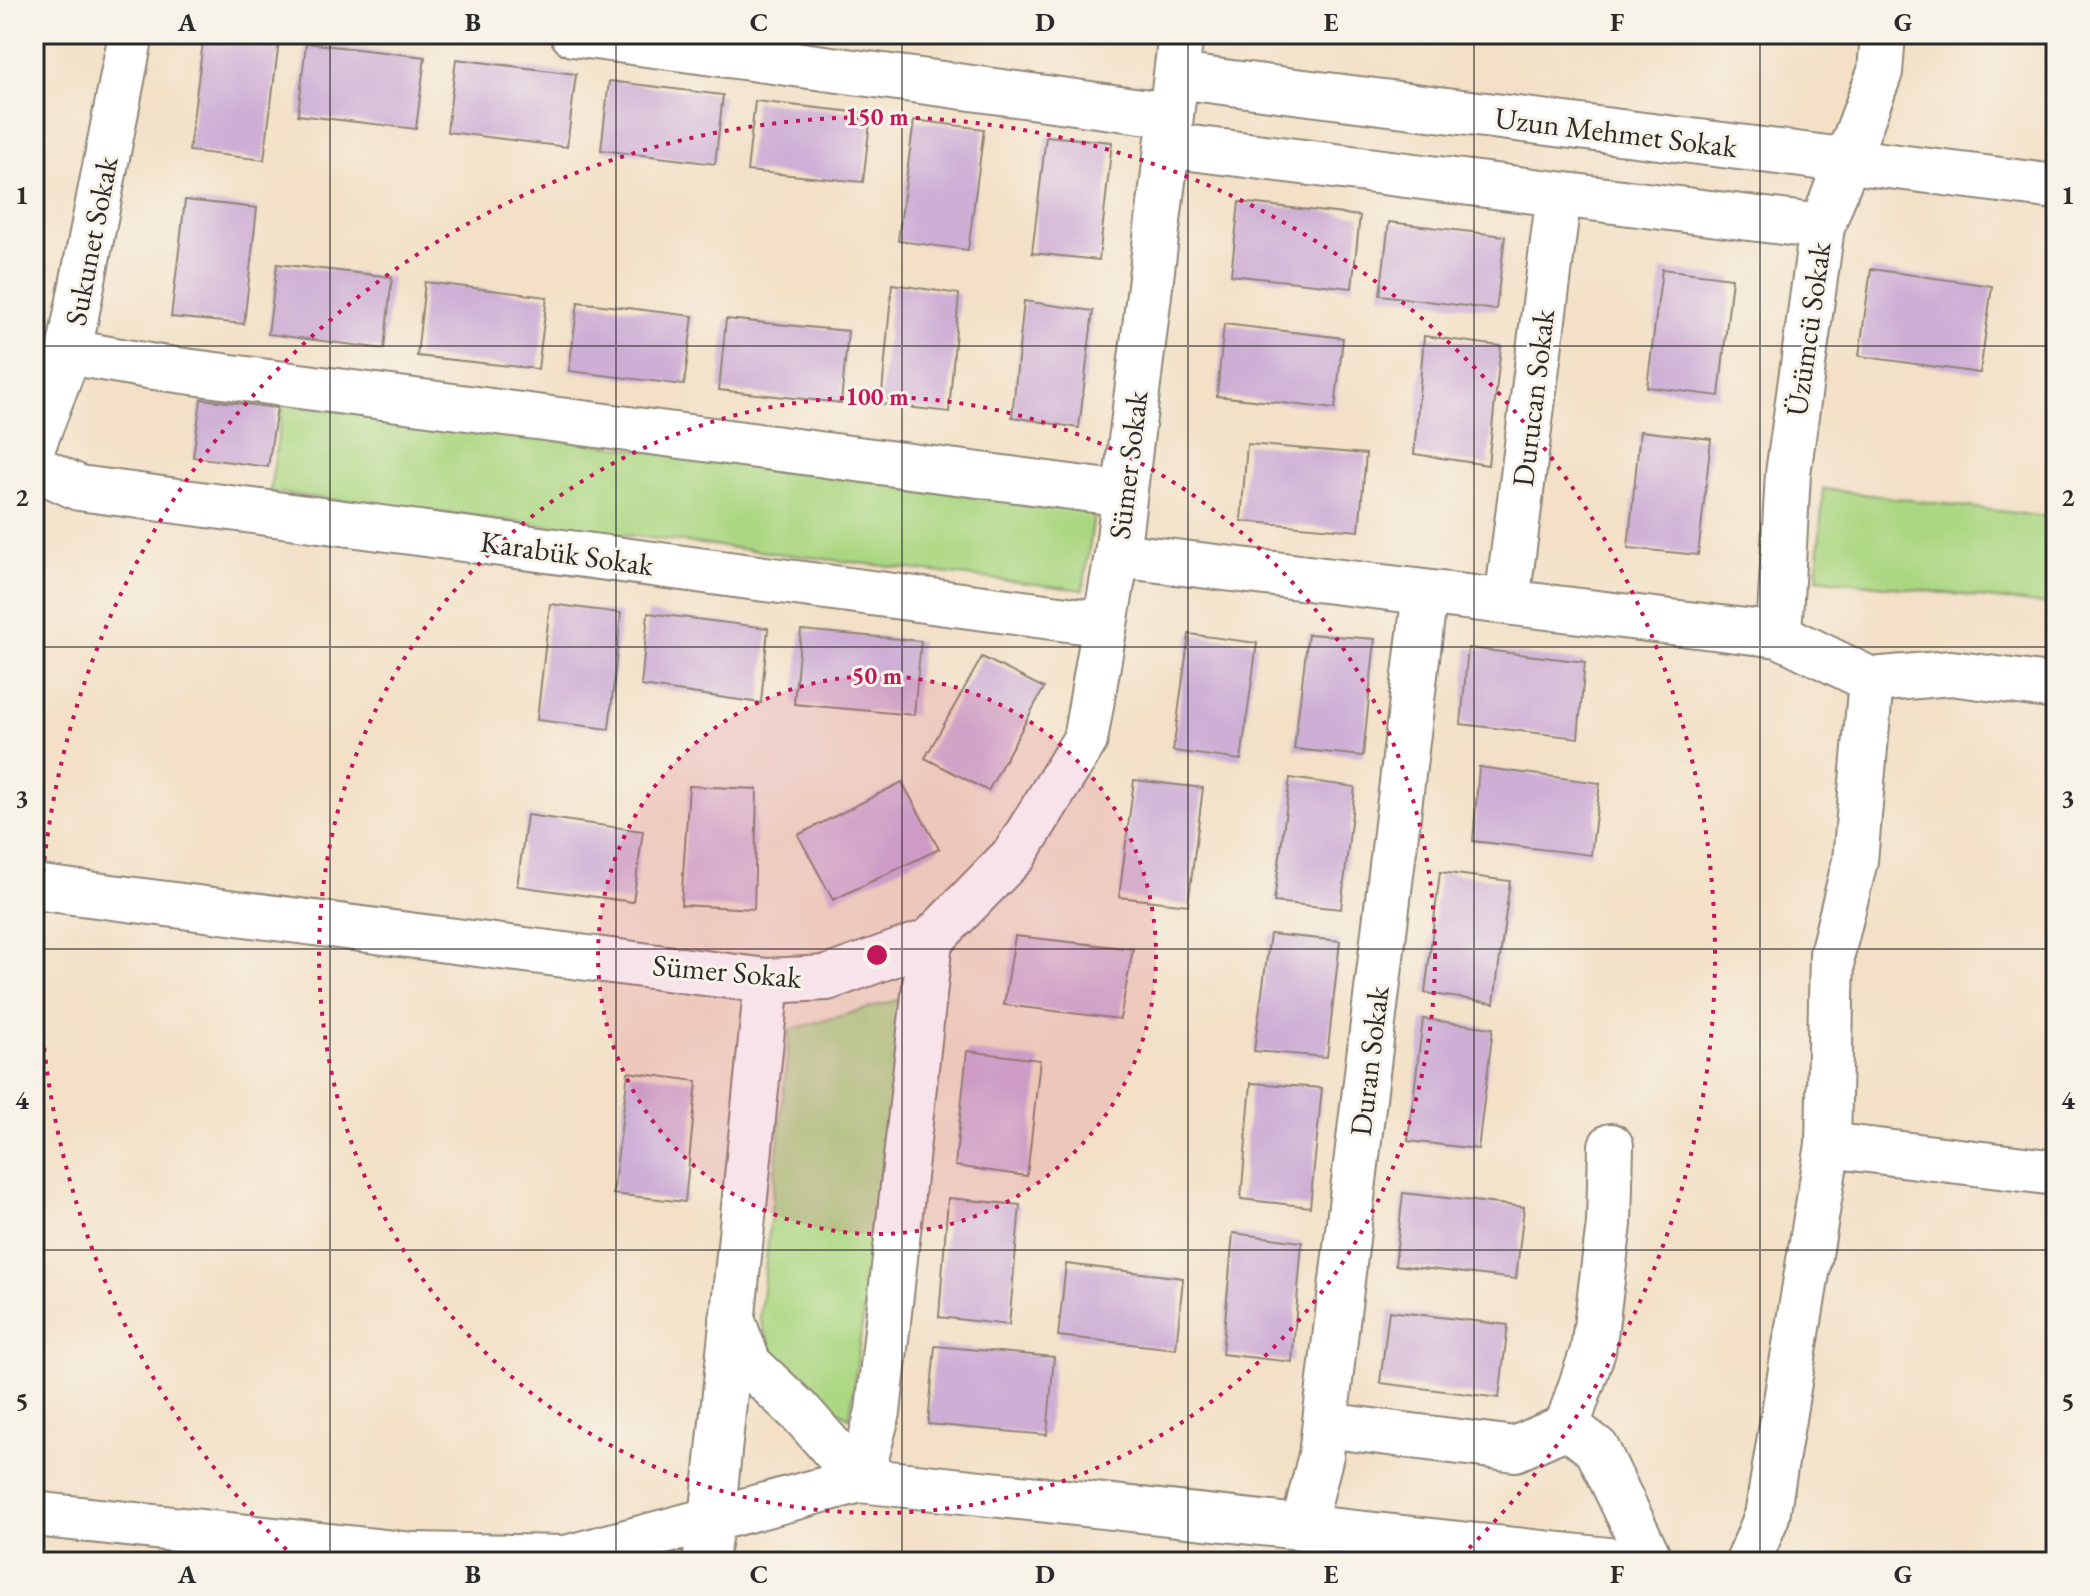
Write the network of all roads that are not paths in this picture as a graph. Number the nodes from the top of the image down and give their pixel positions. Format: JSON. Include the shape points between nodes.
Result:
{"nodes":[{"id":1,"x":131,"y":34,"type":"edge"},
{"id":2,"x":573,"y":34,"type":"edge"},
{"id":3,"x":1883,"y":34,"type":"edge"},
{"id":4,"x":1174,"y":93,"type":"edge"},
{"id":5,"x":1846,"y":161,"type":"junction"},
{"id":6,"x":2056,"y":187,"type":"edge"},
{"id":7,"x":1559,"y":194,"type":"junction"},
{"id":8,"x":1822,"y":227,"type":"junction"},
{"id":9,"x":69,"y":352,"type":"junction"},
{"id":10,"x":34,"y":444,"type":"edge"},
{"id":11,"x":34,"y":467,"type":"edge"},
{"id":12,"x":1124,"y":494,"type":"junction"},
{"id":13,"x":1117,"y":555,"type":"junction"},
{"id":14,"x":1425,"y":592,"type":"junction"},
{"id":15,"x":1507,"y":602,"type":"junction"},
{"id":16,"x":1105,"y":624,"type":"junction"},
{"id":17,"x":1779,"y":635,"type":"junction"},
{"id":18,"x":1871,"y":680,"type":"junction"},
{"id":19,"x":2056,"y":687,"type":"edge"},
{"id":20,"x":34,"y":887,"type":"edge"},
{"id":21,"x":930,"y":941,"type":"junction"},
{"id":22,"x":767,"y":981,"type":"junction"},
{"id":23,"x":1828,"y":1145,"type":"junction"},
{"id":24,"x":1611,"y":1146,"type":"dead end"},
{"id":25,"x":2056,"y":1173,"type":"edge"},
{"id":26,"x":732,"y":1319,"type":"junction"},
{"id":27,"x":1325,"y":1425,"type":"junction"},
{"id":28,"x":1567,"y":1426,"type":"junction"},
{"id":29,"x":860,"y":1480,"type":"junction"},
{"id":30,"x":34,"y":1514,"type":"edge"},
{"id":31,"x":712,"y":1520,"type":"junction"},
{"id":32,"x":1303,"y":1527,"type":"junction"},
{"id":33,"x":705,"y":1562,"type":"edge"},
{"id":34,"x":1627,"y":1562,"type":"edge"},
{"id":35,"x":1651,"y":1562,"type":"edge"},
{"id":36,"x":1748,"y":1562,"type":"edge"}],
"edges":[{"from":1,"to":9,"type":"street","name":"Sukunet Sokak"},
{"from":2,"to":4,"type":"street","name":"Uzun Mehmet Sokak"},
{"from":3,"to":5,"type":"street","name":"Üzümcü Sokak","via":[[1880,72]]},
{"from":4,"to":5,"type":"street","name":"Uzun Mehmet Sokak"},
{"from":4,"to":7,"type":"street"},
{"from":4,"to":12,"type":"street","name":"Sümer Sokak"},
{"from":5,"to":6,"type":"street","name":"Uzun Mehmet Sokak"},
{"from":5,"to":8,"type":"street","name":"Üzümcü Sokak"},
{"from":7,"to":8,"type":"street"},
{"from":7,"to":15,"type":"street","name":"Durucan Sokak"},
{"from":8,"to":17,"type":"street","name":"Üzümcü Sokak","via":[[1788,474]]},
{"from":9,"to":10,"type":"street","name":"Sukunet Sokak"},
{"from":9,"to":12,"type":"street"},
{"from":11,"to":16,"type":"street","name":"Karabük Sokak","via":[[79,488]]},
{"from":12,"to":13,"type":"street","name":"Sümer Sokak"},
{"from":13,"to":14,"type":"street"},
{"from":13,"to":16,"type":"street","name":"Sümer Sokak"},
{"from":14,"to":15,"type":"street"},
{"from":14,"to":27,"type":"street","name":"Duran Sokak"},
{"from":15,"to":17,"type":"street"},
{"from":16,"to":21,"type":"street","name":"Sümer Sokak","via":[[1085,740],[1015,854]]},
{"from":17,"to":18,"type":"street"},
{"from":18,"to":19,"type":"street","via":[[1951,673]]},
{"from":18,"to":23,"type":"street","via":[[1855,861],[1832,954]]},
{"from":20,"to":22,"type":"street","name":"Sümer Sokak"},
{"from":21,"to":22,"type":"street","name":"Sümer Sokak","via":[[827,978]]},
{"from":21,"to":29,"type":"street","via":[[878,1412]]},
{"from":22,"to":26,"type":"street"},
{"from":23,"to":25,"type":"street"},
{"from":23,"to":36,"type":"street","via":[[1767,1516]]},
{"from":24,"to":28,"type":"street","via":[[1609,1224],[1593,1351]]},
{"from":26,"to":29,"type":"street","via":[[749,1364]]},
{"from":26,"to":31,"type":"street"},
{"from":27,"to":28,"type":"street","via":[[1515,1449]]},
{"from":27,"to":32,"type":"street","name":"Duran Sokak"},
{"from":28,"to":35,"type":"street","via":[[1597,1449]]},
{"from":29,"to":31,"type":"street"},
{"from":29,"to":32,"type":"street"},
{"from":30,"to":31,"type":"street","via":[[413,1555],[566,1558]]},
{"from":31,"to":33,"type":"street"},
{"from":32,"to":34,"type":"street"}]}
